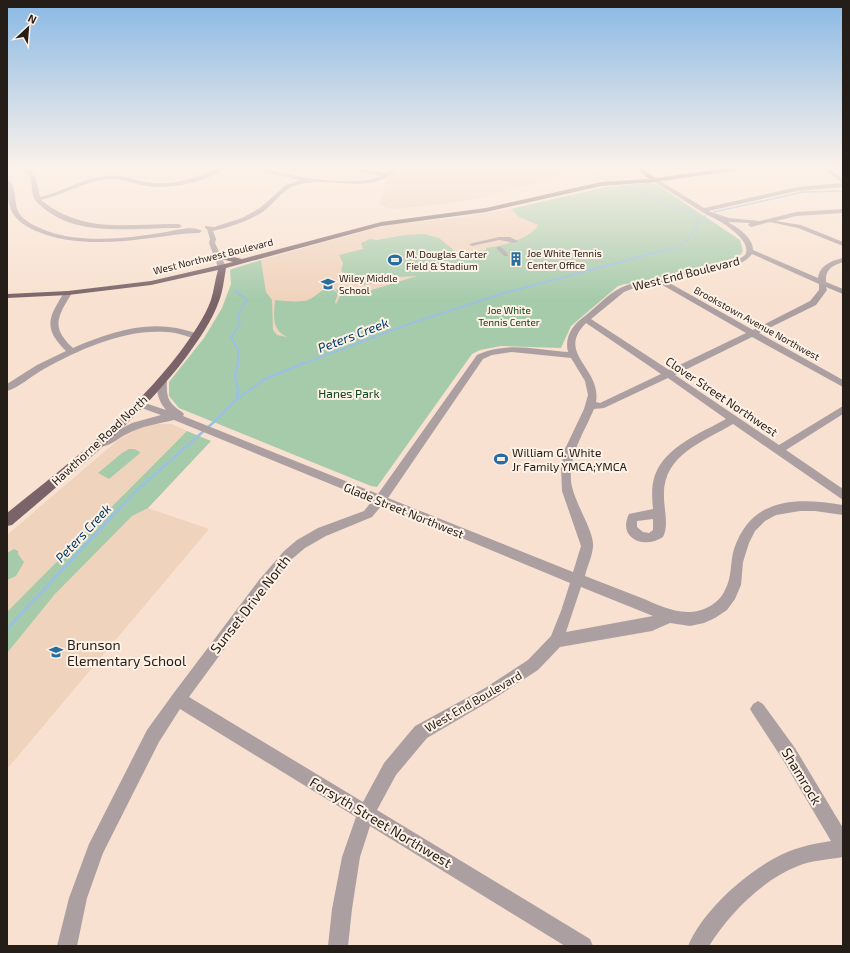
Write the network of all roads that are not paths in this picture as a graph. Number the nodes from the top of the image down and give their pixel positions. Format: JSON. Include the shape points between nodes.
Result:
{"nodes":[{"id":1,"x":14,"y":210,"type":"edge"},
{"id":2,"x":49,"y":210,"type":"edge"},
{"id":3,"x":259,"y":210,"type":"edge"},
{"id":4,"x":482,"y":210,"type":"edge"},
{"id":5,"x":704,"y":210,"type":"edge"},
{"id":6,"x":835,"y":210,"type":"edge"},
{"id":7,"x":719,"y":218,"type":"junction"},
{"id":8,"x":761,"y":222,"type":"junction"},
{"id":9,"x":172,"y":225,"type":"junction"},
{"id":10,"x":205,"y":230,"type":"junction"},
{"id":11,"x":170,"y":233,"type":"junction"},
{"id":12,"x":740,"y":233,"type":"junction"},
{"id":13,"x":515,"y":241,"type":"dead end"},
{"id":14,"x":472,"y":244,"type":"dead end"},
{"id":15,"x":843,"y":244,"type":"edge"},
{"id":16,"x":499,"y":248,"type":"dead end"},
{"id":17,"x":750,"y":251,"type":"junction"},
{"id":18,"x":217,"y":255,"type":"junction"},
{"id":19,"x":506,"y":255,"type":"dead end"},
{"id":20,"x":250,"y":259,"type":"junction"},
{"id":21,"x":843,"y":260,"type":"edge"},
{"id":22,"x":222,"y":267,"type":"junction"},
{"id":23,"x":660,"y":281,"type":"junction"},
{"id":24,"x":822,"y":282,"type":"junction"},
{"id":25,"x":843,"y":292,"type":"edge"},
{"id":26,"x":68,"y":293,"type":"junction"},
{"id":27,"x":7,"y":296,"type":"edge"},
{"id":28,"x":586,"y":320,"type":"junction"},
{"id":29,"x":752,"y":334,"type":"junction"},
{"id":30,"x":196,"y":336,"type":"junction"},
{"id":31,"x":72,"y":352,"type":"junction"},
{"id":32,"x":573,"y":355,"type":"junction"},
{"id":33,"x":668,"y":374,"type":"junction"},
{"id":34,"x":162,"y":380,"type":"junction"},
{"id":35,"x":843,"y":384,"type":"edge"},
{"id":36,"x":7,"y":388,"type":"edge"},
{"id":37,"x":139,"y":404,"type":"junction"},
{"id":38,"x":589,"y":405,"type":"junction"},
{"id":39,"x":843,"y":409,"type":"edge"},
{"id":40,"x":175,"y":417,"type":"junction"},
{"id":41,"x":734,"y":419,"type":"junction"},
{"id":42,"x":193,"y":423,"type":"junction"},
{"id":43,"x":779,"y":450,"type":"junction"},
{"id":44,"x":90,"y":451,"type":"junction"},
{"id":45,"x":47,"y":488,"type":"junction"},
{"id":46,"x":843,"y":495,"type":"edge"},
{"id":47,"x":380,"y":500,"type":"junction"},
{"id":48,"x":843,"y":510,"type":"edge"},
{"id":49,"x":7,"y":511,"type":"edge"},
{"id":50,"x":659,"y":512,"type":"dead end"},
{"id":51,"x":7,"y":521,"type":"edge"},
{"id":52,"x":576,"y":579,"type":"junction"},
{"id":53,"x":669,"y":616,"type":"junction"},
{"id":54,"x":556,"y":641,"type":"junction"},
{"id":55,"x":178,"y":699,"type":"junction"},
{"id":56,"x":758,"y":708,"type":"dead end"},
{"id":57,"x":366,"y":813,"type":"junction"},
{"id":58,"x":843,"y":847,"type":"edge"},
{"id":59,"x":66,"y":946,"type":"edge"},
{"id":60,"x":338,"y":946,"type":"edge"},
{"id":61,"x":583,"y":946,"type":"edge"},
{"id":62,"x":698,"y":946,"type":"edge"}],
"edges":[{"from":1,"to":11,"type":"street","via":[[25,222],[51,233],[77,238],[104,240]]},
{"from":2,"to":9,"type":"street","via":[[58,216],[86,224],[124,228]]},
{"from":3,"to":10,"type":"street","via":[[240,220]]},
{"from":4,"to":20,"type":"main road","name":"West Northwest Boulevard","via":[[381,224]]},
{"from":5,"to":7,"type":"street"},
{"from":6,"to":8,"type":"street","via":[[809,212]]},
{"from":7,"to":8,"type":"street","via":[[739,222]]},
{"from":7,"to":12,"type":"street"},
{"from":8,"to":12,"type":"street","via":[[747,227]]},
{"from":8,"to":15,"type":"street","via":[[799,226]]},
{"from":9,"to":10,"type":"street"},
{"from":9,"to":11,"type":"street","via":[[176,228]]},
{"from":10,"to":11,"type":"street"},
{"from":10,"to":18,"type":"street","name":"Hawthorne Road North","via":[[207,240],[212,242]]},
{"from":12,"to":17,"type":"street","name":"West End Boulevard","via":[[748,242]]},
{"from":13,"to":14,"type":"street","via":[[499,239]]},
{"from":16,"to":19,"type":"street"},
{"from":17,"to":23,"type":"street","name":"West End Boulevard","via":[[741,261]]},
{"from":17,"to":24,"type":"street"},
{"from":18,"to":20,"type":"main road","via":[[230,260]]},
{"from":18,"to":22,"type":"street","name":"Hawthorne Road North"},
{"from":20,"to":22,"type":"main road","name":"West Northwest Boulevard"},
{"from":21,"to":24,"type":"street","via":[[824,268]]},
{"from":22,"to":26,"type":"main road","name":"West Northwest Boulevard","via":[[152,282]]},
{"from":22,"to":30,"type":"main road","name":"Hawthorne Road North","via":[[218,291]]},
{"from":23,"to":28,"type":"street","name":"West End Boulevard","via":[[623,289]]},
{"from":23,"to":29,"type":"street","name":"Brookstown Avenue Northwest"},
{"from":24,"to":25,"type":"street"},
{"from":24,"to":29,"type":"street","via":[[823,290],[813,303]]},
{"from":26,"to":27,"type":"main road","name":"West Northwest Boulevard"},
{"from":26,"to":31,"type":"street","via":[[53,322],[53,330]]},
{"from":28,"to":32,"type":"street","name":"West End Boulevard","via":[[574,332],[571,347]]},
{"from":28,"to":33,"type":"street","name":"Clover Street Northwest"},
{"from":29,"to":33,"type":"street"},
{"from":29,"to":35,"type":"street","name":"Brookstown Avenue Northwest"},
{"from":30,"to":31,"type":"street","via":[[174,330],[149,329],[126,333]]},
{"from":30,"to":34,"type":"main road","name":"Hawthorne Road North"},
{"from":31,"to":36,"type":"street","via":[[29,373]]},
{"from":32,"to":38,"type":"street","name":"West End Boulevard","via":[[590,381],[592,390]]},
{"from":32,"to":47,"type":"street","name":"Sunset Drive North","via":[[499,350],[480,357]]},
{"from":33,"to":38,"type":"street","via":[[600,406]]},
{"from":33,"to":41,"type":"street","name":"Clover Street Northwest"},
{"from":34,"to":37,"type":"main road","name":"Hawthorne Road North"},
{"from":34,"to":42,"type":"street","via":[[164,402],[170,409]]},
{"from":37,"to":40,"type":"street","name":"Glade Street Northwest"},
{"from":37,"to":44,"type":"main road","name":"Hawthorne Road North"},
{"from":38,"to":52,"type":"street","name":"West End Boulevard","via":[[571,446],[565,472],[569,497],[587,546]]},
{"from":39,"to":43,"type":"street"},
{"from":40,"to":42,"type":"street","name":"Glade Street Northwest"},
{"from":40,"to":44,"type":"street","via":[[138,424]]},
{"from":41,"to":43,"type":"street","name":"Clover Street Northwest"},
{"from":41,"to":50,"type":"street","via":[[672,456],[660,475]]},
{"from":42,"to":47,"type":"street","name":"Glade Street Northwest"},
{"from":43,"to":46,"type":"street","name":"Clover Street Northwest"},
{"from":44,"to":45,"type":"main road","name":"Hawthorne Road North"},
{"from":45,"to":49,"type":"main road"},
{"from":45,"to":51,"type":"main road","name":"Hawthorne Road North"},
{"from":47,"to":52,"type":"street","name":"Glade Street Northwest"},
{"from":47,"to":55,"type":"street","name":"Sunset Drive North","via":[[368,514],[322,532],[288,555]]},
{"from":48,"to":53,"type":"street","name":"Glade Street Northwest","via":[[800,506],[777,509],[764,515],[750,527],[744,538],[737,561],[734,587],[721,606],[699,618]]},
{"from":52,"to":53,"type":"street","name":"Glade Street Northwest"},
{"from":52,"to":54,"type":"street","name":"West End Boulevard","via":[[568,611]]},
{"from":53,"to":54,"type":"street","via":[[652,624]]},
{"from":54,"to":57,"type":"street","name":"West End Boulevard","via":[[533,665],[421,732],[390,769]]},
{"from":55,"to":57,"type":"street","name":"Forsyth Street Northwest"},
{"from":55,"to":59,"type":"street","name":"Sunset Drive North","via":[[153,736],[95,850],[78,898]]},
{"from":56,"to":58,"type":"street","name":"Shamrock","via":[[789,754]]},
{"from":57,"to":60,"type":"street","name":"West End Boulevard","via":[[351,857]]},
{"from":57,"to":61,"type":"street","name":"Forsyth Street Northwest"},
{"from":58,"to":62,"type":"street","via":[[793,858],[767,872],[725,910]]}]}
